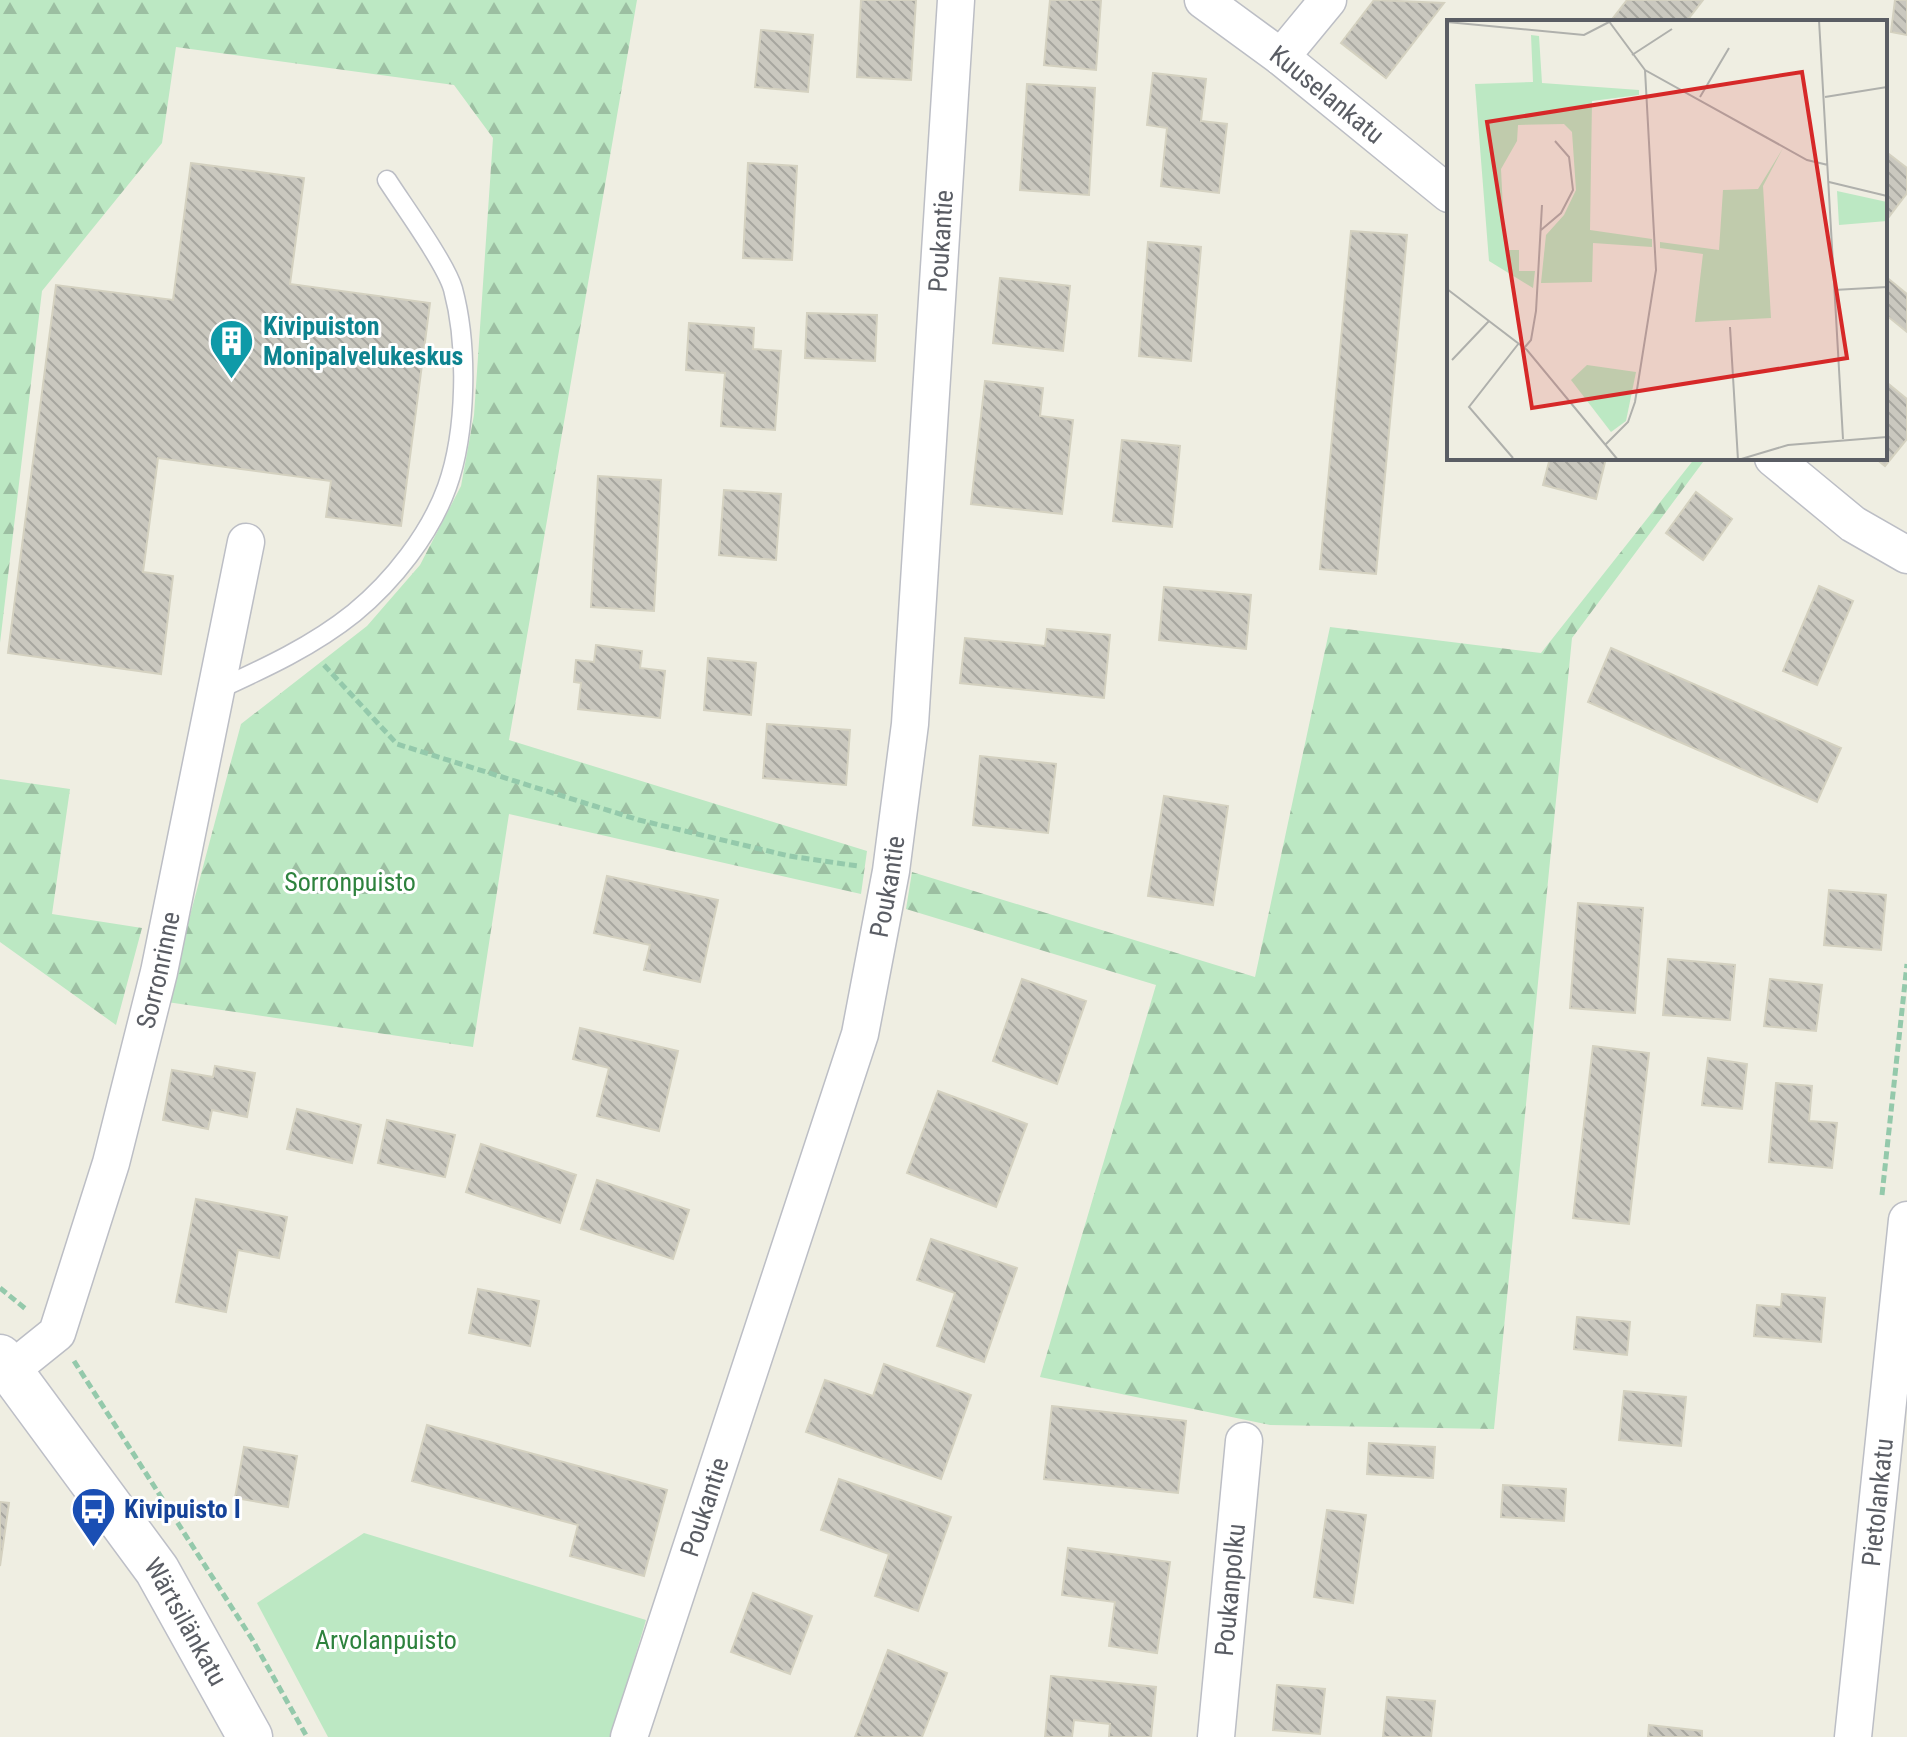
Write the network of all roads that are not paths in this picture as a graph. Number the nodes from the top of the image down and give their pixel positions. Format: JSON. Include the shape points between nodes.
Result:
{"nodes":[{"id":1,"x":956,"y":0,"type":"edge"},
{"id":2,"x":1203,"y":0,"type":"edge"},
{"id":3,"x":1328,"y":0,"type":"edge"},
{"id":4,"x":1281,"y":57,"type":"junction"},
{"id":5,"x":387,"y":180,"type":"dead end"},
{"id":6,"x":1447,"y":192,"type":"edge"},
{"id":7,"x":1775,"y":460,"type":"edge"},
{"id":8,"x":246,"y":542,"type":"dead end"},
{"id":9,"x":1907,"y":555,"type":"edge"},
{"id":10,"x":217,"y":690,"type":"junction"},
{"id":11,"x":1907,"y":1220,"type":"edge"},
{"id":12,"x":1902,"y":1318,"type":"edge"},
{"id":13,"x":6,"y":1364,"type":"edge"},
{"id":14,"x":1244,"y":1441,"type":"dead end"},
{"id":15,"x":250,"y":1737,"type":"edge"},
{"id":16,"x":629,"y":1737,"type":"edge"},
{"id":17,"x":1216,"y":1737,"type":"edge"},
{"id":18,"x":1853,"y":1737,"type":"edge"}],
"edges":[{"from":1,"to":16,"type":"street","name":"Poukantie","via":[[910,724],[891,871],[860,1034]]},
{"from":2,"to":4,"type":"street","name":"Kuuselankatu"},
{"from":3,"to":4,"type":"street"},
{"from":4,"to":6,"type":"street","name":"Kuuselankatu"},
{"from":5,"to":10,"type":"lane","via":[[452,286],[465,351],[461,416],[447,487],[408,557],[355,612],[305,645]]},
{"from":7,"to":9,"type":"street","via":[[1853,524]]},
{"from":8,"to":10,"type":"street","name":"Sorronrinne"},
{"from":10,"to":13,"type":"street","name":"Sorronrinne","via":[[159,972],[111,1163],[57,1333]]},
{"from":11,"to":12,"type":"street","name":"Pietolankatu"},
{"from":12,"to":18,"type":"street","name":"Pietolankatu"},
{"from":13,"to":15,"type":"street","name":"Wärtsilänkatu","via":[[157,1570]]},
{"from":14,"to":17,"type":"street","name":"Poukanpolku"}]}
